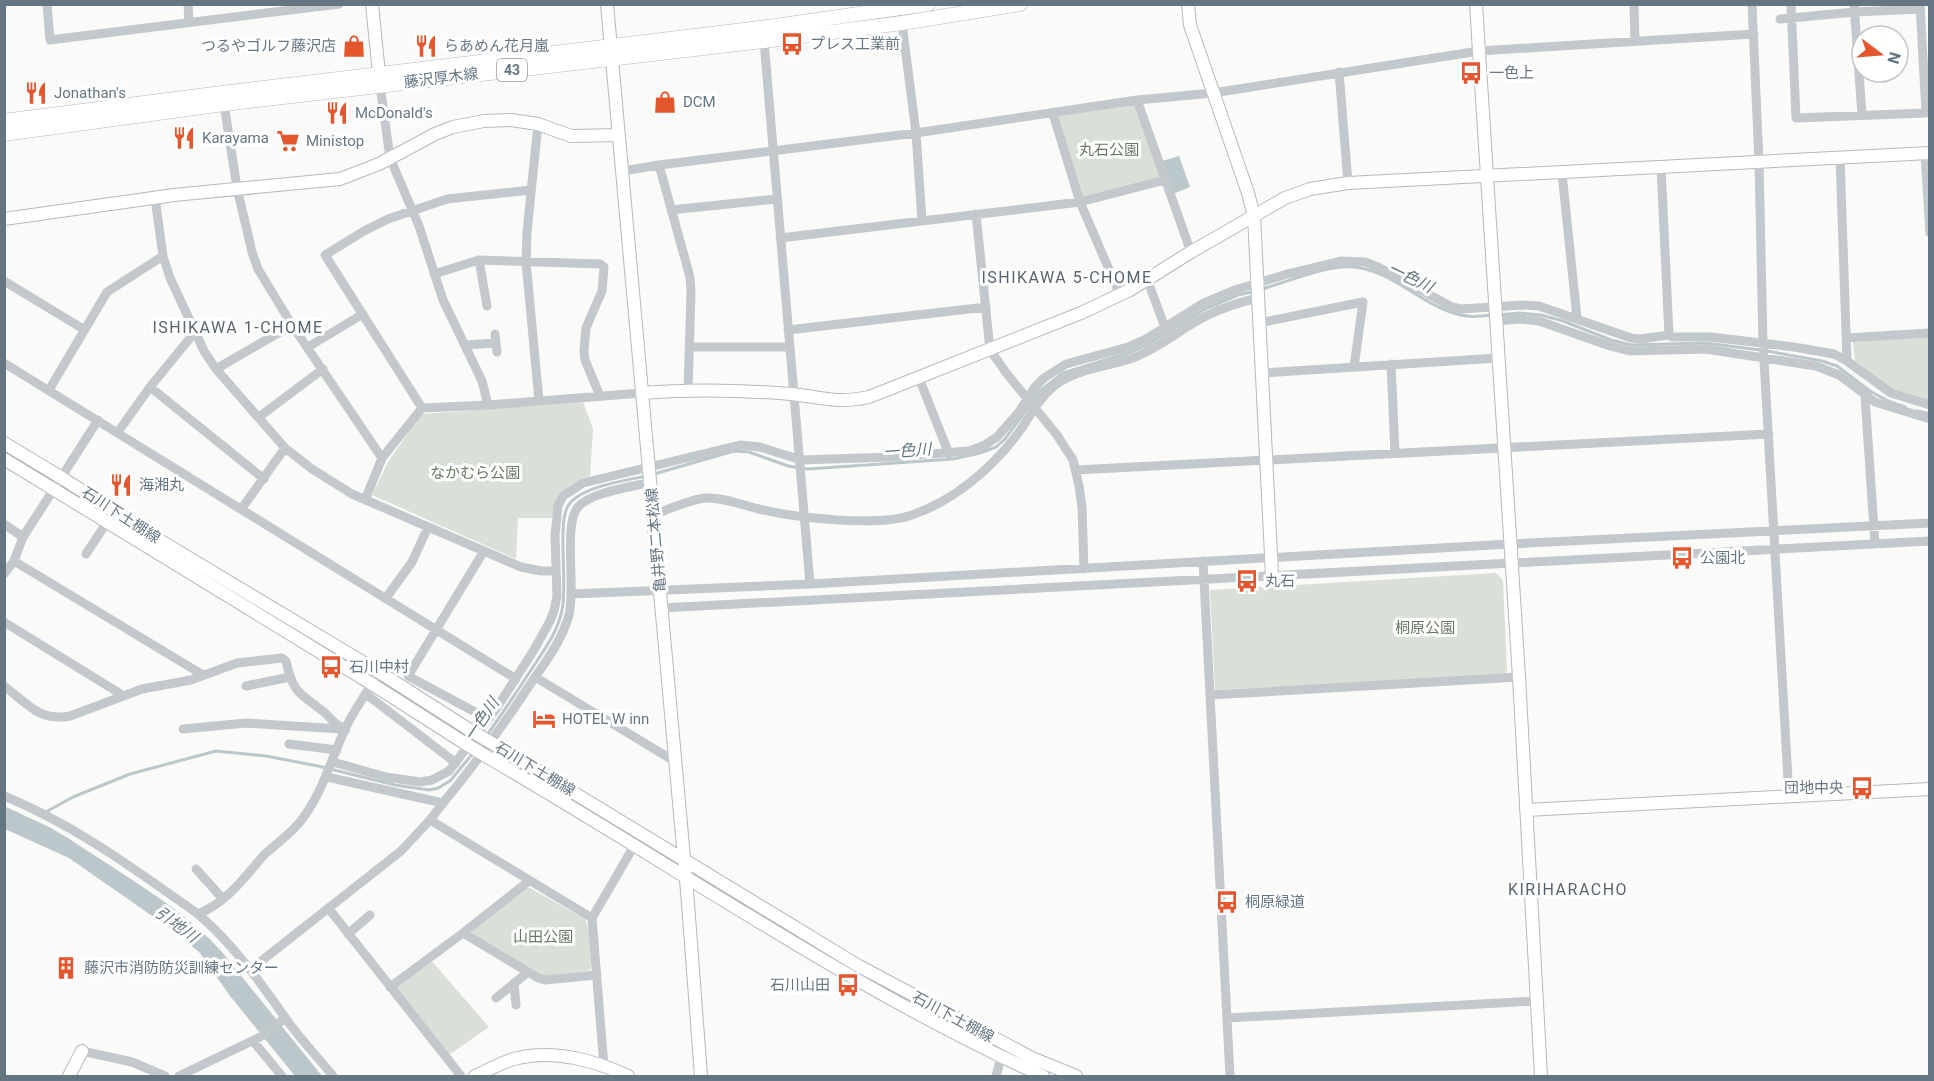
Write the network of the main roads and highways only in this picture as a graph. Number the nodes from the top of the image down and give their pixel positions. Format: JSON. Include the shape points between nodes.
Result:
{"nodes":[{"id":1,"x":928,"y":4,"type":"edge"},
{"id":2,"x":1020,"y":4,"type":"edge"},
{"id":3,"x":611,"y":52,"type":"junction"},
{"id":4,"x":379,"y":80,"type":"junction"},
{"id":5,"x":4,"y":121,"type":"edge"},
{"id":6,"x":4,"y":134,"type":"edge"}],
"edges":[{"from":1,"to":3,"type":"main road","name":"藤沢厚木線","number":"43"},
{"from":2,"to":3,"type":"main road","name":"藤沢厚木線","number":"43","via":[[764,41]]},
{"from":3,"to":4,"type":"main road","name":"藤沢厚木線","number":"43"},
{"from":4,"to":5,"type":"main road","name":"藤沢厚木線","number":"43"},
{"from":4,"to":6,"type":"main road","name":"藤沢厚木線","number":"43"}]}
